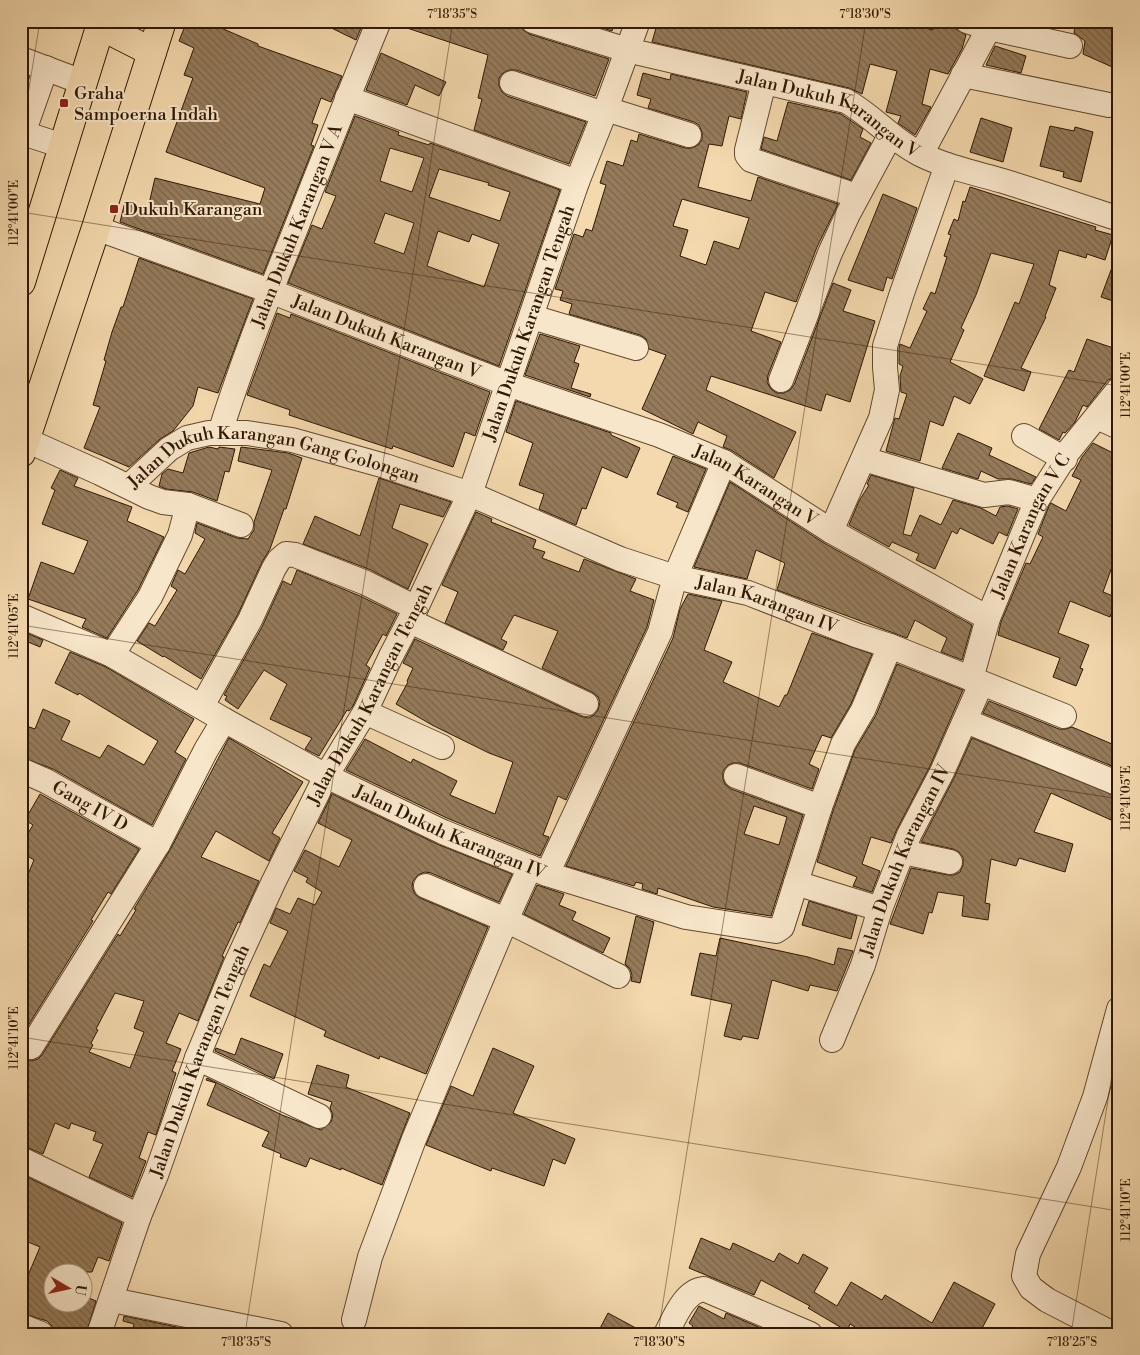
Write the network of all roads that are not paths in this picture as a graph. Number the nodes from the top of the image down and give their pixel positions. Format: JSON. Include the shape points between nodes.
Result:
{"nodes":[{"id":1,"x":379,"y":21,"type":"edge"},
{"id":2,"x":533,"y":21,"type":"edge"},
{"id":3,"x":638,"y":21,"type":"edge"},
{"id":4,"x":967,"y":21,"type":"edge"},
{"id":5,"x":991,"y":24,"type":"edge"},
{"id":6,"x":101,"y":25,"type":"edge"},
{"id":7,"x":150,"y":32,"type":"edge"},
{"id":8,"x":1070,"y":46,"type":"dead end"},
{"id":9,"x":628,"y":50,"type":"junction"},
{"id":10,"x":21,"y":59,"type":"edge"},
{"id":11,"x":46,"y":68,"type":"junction"},
{"id":12,"x":963,"y":75,"type":"junction"},
{"id":13,"x":82,"y":82,"type":"junction"},
{"id":14,"x":764,"y":82,"type":"junction"},
{"id":15,"x":512,"y":83,"type":"dead end"},
{"id":16,"x":347,"y":98,"type":"junction"},
{"id":17,"x":1109,"y":105,"type":"dead end"},
{"id":18,"x":605,"y":112,"type":"junction"},
{"id":19,"x":689,"y":135,"type":"dead end"},
{"id":20,"x":890,"y":136,"type":"junction"},
{"id":21,"x":63,"y":146,"type":"junction"},
{"id":22,"x":921,"y":154,"type":"junction"},
{"id":23,"x":947,"y":165,"type":"junction"},
{"id":24,"x":577,"y":182,"type":"junction"},
{"id":25,"x":856,"y":198,"type":"junction"},
{"id":26,"x":1119,"y":219,"type":"edge"},
{"id":27,"x":96,"y":228,"type":"junction"},
{"id":28,"x":21,"y":282,"type":"edge"},
{"id":29,"x":270,"y":291,"type":"junction"},
{"id":30,"x":532,"y":317,"type":"junction"},
{"id":31,"x":636,"y":348,"type":"dead end"},
{"id":32,"x":781,"y":380,"type":"dead end"},
{"id":33,"x":508,"y":384,"type":"junction"},
{"id":34,"x":1119,"y":389,"type":"edge"},
{"id":35,"x":1097,"y":418,"type":"junction"},
{"id":36,"x":1119,"y":427,"type":"edge"},
{"id":37,"x":220,"y":433,"type":"junction"},
{"id":38,"x":1024,"y":436,"type":"dead end"},
{"id":39,"x":24,"y":447,"type":"edge"},
{"id":40,"x":864,"y":458,"type":"junction"},
{"id":41,"x":1064,"y":459,"type":"junction"},
{"id":42,"x":724,"y":462,"type":"junction"},
{"id":43,"x":129,"y":486,"type":"junction"},
{"id":44,"x":470,"y":494,"type":"junction"},
{"id":45,"x":1037,"y":500,"type":"junction"},
{"id":46,"x":188,"y":505,"type":"junction"},
{"id":47,"x":241,"y":525,"type":"dead end"},
{"id":48,"x":831,"y":531,"type":"junction"},
{"id":49,"x":675,"y":577,"type":"junction"},
{"id":50,"x":413,"y":614,"type":"junction"},
{"id":51,"x":21,"y":616,"type":"edge"},
{"id":52,"x":988,"y":618,"type":"junction"},
{"id":53,"x":890,"y":646,"type":"junction"},
{"id":54,"x":112,"y":655,"type":"junction"},
{"id":55,"x":976,"y":682,"type":"junction"},
{"id":56,"x":586,"y":704,"type":"dead end"},
{"id":57,"x":202,"y":706,"type":"junction"},
{"id":58,"x":365,"y":712,"type":"junction"},
{"id":59,"x":1064,"y":716,"type":"dead end"},
{"id":60,"x":224,"y":720,"type":"junction"},
{"id":61,"x":966,"y":721,"type":"junction"},
{"id":62,"x":442,"y":747,"type":"dead end"},
{"id":63,"x":21,"y":770,"type":"edge"},
{"id":64,"x":326,"y":776,"type":"junction"},
{"id":65,"x":736,"y":776,"type":"dead end"},
{"id":66,"x":1119,"y":784,"type":"edge"},
{"id":67,"x":820,"y":807,"type":"junction"},
{"id":68,"x":158,"y":844,"type":"junction"},
{"id":69,"x":903,"y":852,"type":"junction"},
{"id":70,"x":950,"y":862,"type":"dead end"},
{"id":71,"x":539,"y":871,"type":"junction"},
{"id":72,"x":796,"y":883,"type":"junction"},
{"id":73,"x":426,"y":886,"type":"dead end"},
{"id":74,"x":880,"y":909,"type":"junction"},
{"id":75,"x":506,"y":920,"type":"junction"},
{"id":76,"x":618,"y":976,"type":"dead end"},
{"id":77,"x":1119,"y":1009,"type":"edge"},
{"id":78,"x":832,"y":1040,"type":"dead end"},
{"id":79,"x":31,"y":1047,"type":"dead end"},
{"id":80,"x":197,"y":1058,"type":"junction"},
{"id":81,"x":319,"y":1116,"type":"dead end"},
{"id":82,"x":21,"y":1159,"type":"edge"},
{"id":83,"x":139,"y":1216,"type":"junction"},
{"id":84,"x":112,"y":1300,"type":"junction"},
{"id":85,"x":354,"y":1320,"type":"dead end"},
{"id":86,"x":21,"y":1326,"type":"edge"},
{"id":87,"x":40,"y":1334,"type":"edge"},
{"id":88,"x":100,"y":1334,"type":"edge"},
{"id":89,"x":281,"y":1334,"type":"edge"},
{"id":90,"x":666,"y":1334,"type":"edge"},
{"id":91,"x":810,"y":1334,"type":"edge"},
{"id":92,"x":1114,"y":1334,"type":"edge"}],
"edges":[{"from":1,"to":16,"type":"street","name":"Jalan Dukuh Karangan V A"},
{"from":2,"to":9,"type":"street","name":"Jalan Dukuh Karangan V"},
{"from":3,"to":9,"type":"street","name":"Jalan Dukuh Karangan Tengah"},
{"from":4,"to":5,"type":"street"},
{"from":5,"to":8,"type":"street"},
{"from":5,"to":12,"type":"street"},
{"from":6,"to":7,"type":"main road"},
{"from":6,"to":13,"type":"main road"},
{"from":7,"to":27,"type":"main road"},
{"from":9,"to":14,"type":"street","name":"Jalan Dukuh Karangan V"},
{"from":9,"to":18,"type":"street","name":"Jalan Dukuh Karangan Tengah"},
{"from":10,"to":11,"type":"street"},
{"from":11,"to":13,"type":"street"},
{"from":11,"to":21,"type":"street","via":[[26,125],[27,132]]},
{"from":12,"to":17,"type":"street"},
{"from":12,"to":22,"type":"street"},
{"from":13,"to":21,"type":"main road"},
{"from":14,"to":20,"type":"street","name":"Jalan Dukuh Karangan V","via":[[846,101]]},
{"from":14,"to":25,"type":"street","via":[[747,155],[751,160]]},
{"from":15,"to":18,"type":"street"},
{"from":16,"to":24,"type":"street"},
{"from":16,"to":29,"type":"street","name":"Jalan Dukuh Karangan V A"},
{"from":18,"to":19,"type":"street"},
{"from":18,"to":24,"type":"street","name":"Jalan Dukuh Karangan Tengah"},
{"from":20,"to":22,"type":"street","name":"Jalan Dukuh Karangan V"},
{"from":20,"to":25,"type":"street"},
{"from":21,"to":28,"type":"main road"},
{"from":22,"to":23,"type":"street","name":"Jalan Dukuh Karangan V"},
{"from":23,"to":26,"type":"street","name":"Jalan Dukuh Karangan V"},
{"from":23,"to":40,"type":"street","via":[[885,346],[887,390],[881,418]]},
{"from":24,"to":30,"type":"street","name":"Jalan Dukuh Karangan Tengah"},
{"from":25,"to":32,"type":"street","via":[[830,253]]},
{"from":27,"to":29,"type":"street","name":"Jalan Dukuh Karangan V"},
{"from":27,"to":39,"type":"main road"},
{"from":29,"to":33,"type":"street","name":"Jalan Dukuh Karangan V"},
{"from":29,"to":37,"type":"street","name":"Jalan Dukuh Karangan V A"},
{"from":30,"to":31,"type":"street"},
{"from":30,"to":33,"type":"street","name":"Jalan Dukuh Karangan Tengah"},
{"from":33,"to":42,"type":"street","name":"Jalan Karangan V","via":[[660,435]]},
{"from":33,"to":44,"type":"street","name":"Jalan Dukuh Karangan Tengah"},
{"from":34,"to":35,"type":"street","name":"Jalan Karangan V C"},
{"from":35,"to":36,"type":"street"},
{"from":35,"to":41,"type":"street","name":"Jalan Karangan V C"},
{"from":37,"to":43,"type":"street","name":"Jalan Dukuh Karangan Gang Golongan","via":[[187,438],[175,444]]},
{"from":37,"to":44,"type":"street","name":"Jalan Dukuh Karangan Gang Golongan","via":[[247,433],[292,440]]},
{"from":38,"to":41,"type":"street"},
{"from":39,"to":43,"type":"street","name":"Jalan Dukuh Karangan Gang Golongan"},
{"from":40,"to":45,"type":"street","via":[[984,495],[1009,492]]},
{"from":40,"to":48,"type":"street"},
{"from":41,"to":45,"type":"street","name":"Jalan Karangan V C"},
{"from":42,"to":48,"type":"street","name":"Jalan Karangan V"},
{"from":42,"to":49,"type":"street"},
{"from":43,"to":46,"type":"street","via":[[163,502]]},
{"from":44,"to":49,"type":"street","name":"Jalan Karangan IV","via":[[620,559]]},
{"from":44,"to":50,"type":"street","name":"Jalan Dukuh Karangan Tengah"},
{"from":45,"to":52,"type":"street","name":"Jalan Karangan V C"},
{"from":46,"to":47,"type":"street"},
{"from":46,"to":54,"type":"street","via":[[180,535],[150,597]]},
{"from":48,"to":52,"type":"street","name":"Jalan Karangan V"},
{"from":49,"to":53,"type":"street","name":"Jalan Karangan IV","via":[[748,593]]},
{"from":49,"to":71,"type":"street","via":[[660,632]]},
{"from":50,"to":56,"type":"street"},
{"from":50,"to":57,"type":"street","via":[[366,583],[286,554],[274,568],[250,620]]},
{"from":50,"to":58,"type":"street","name":"Jalan Dukuh Karangan Tengah"},
{"from":51,"to":54,"type":"street","name":"Jalan Dukuh Karangan IV"},
{"from":52,"to":55,"type":"street","name":"Jalan Karangan V C"},
{"from":53,"to":55,"type":"street","name":"Jalan Karangan IV"},
{"from":53,"to":67,"type":"street","via":[[863,710],[843,744]]},
{"from":54,"to":57,"type":"street","name":"Jalan Dukuh Karangan IV"},
{"from":55,"to":59,"type":"street","name":"Jalan Karangan IV"},
{"from":55,"to":61,"type":"street","name":"Jalan Dukuh Karangan IV"},
{"from":57,"to":60,"type":"street","name":"Jalan Dukuh Karangan IV"},
{"from":58,"to":62,"type":"street"},
{"from":58,"to":64,"type":"street","name":"Jalan Dukuh Karangan Tengah"},
{"from":60,"to":64,"type":"street","name":"Jalan Dukuh Karangan IV"},
{"from":60,"to":68,"type":"street"},
{"from":61,"to":66,"type":"street"},
{"from":61,"to":69,"type":"street","name":"Jalan Dukuh Karangan IV"},
{"from":63,"to":68,"type":"street","name":"Gang IV D"},
{"from":64,"to":71,"type":"street","name":"Jalan Dukuh Karangan IV","via":[[443,832]]},
{"from":64,"to":80,"type":"street","name":"Jalan Dukuh Karangan Tengah","via":[[265,900]]},
{"from":65,"to":67,"type":"street"},
{"from":67,"to":72,"type":"street"},
{"from":68,"to":79,"type":"street"},
{"from":69,"to":70,"type":"street"},
{"from":69,"to":74,"type":"street","name":"Jalan Dukuh Karangan IV"},
{"from":71,"to":72,"type":"street","name":"Jalan Dukuh Karangan IV","via":[[686,917],[776,931],[782,927]]},
{"from":71,"to":75,"type":"street"},
{"from":72,"to":74,"type":"street"},
{"from":73,"to":75,"type":"street"},
{"from":74,"to":78,"type":"street","name":"Jalan Dukuh Karangan IV","via":[[863,965]]},
{"from":75,"to":76,"type":"street"},
{"from":75,"to":85,"type":"street","via":[[414,1138],[370,1257]]},
{"from":77,"to":92,"type":"street","via":[[1095,1097],[1069,1166],[1028,1254],[1024,1276],[1031,1288],[1047,1300]]},
{"from":80,"to":81,"type":"street"},
{"from":80,"to":83,"type":"street","name":"Jalan Dukuh Karangan Tengah"},
{"from":82,"to":83,"type":"street"},
{"from":83,"to":84,"type":"street","name":"Jalan Dukuh Karangan Tengah"},
{"from":84,"to":88,"type":"street","name":"Jalan Dukuh Karangan Tengah"},
{"from":84,"to":89,"type":"street"},
{"from":86,"to":87,"type":"street"},
{"from":90,"to":91,"type":"street","via":[[682,1305],[699,1289]]}]}
